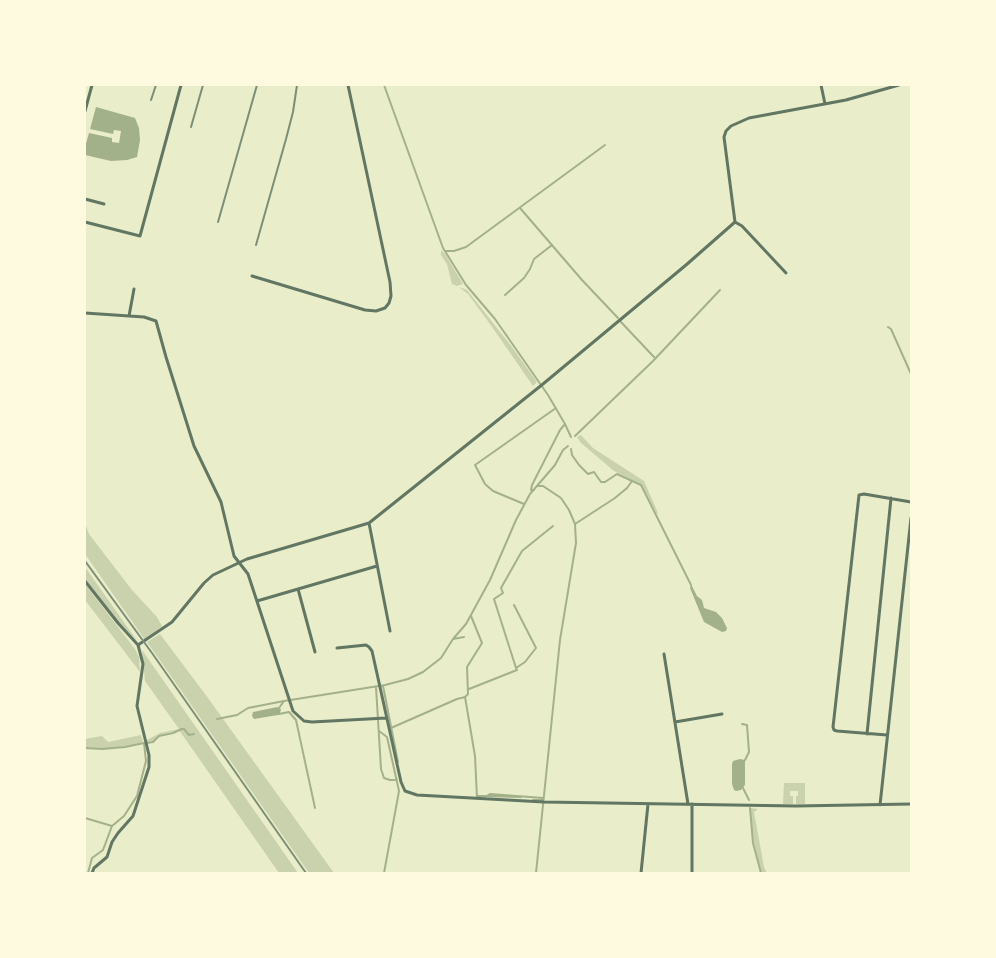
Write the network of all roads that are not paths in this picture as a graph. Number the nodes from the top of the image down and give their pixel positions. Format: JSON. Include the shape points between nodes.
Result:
{"nodes":[{"id":1,"x":92,"y":85,"type":"edge"},
{"id":2,"x":181,"y":85,"type":"edge"},
{"id":3,"x":348,"y":85,"type":"edge"},
{"id":4,"x":821,"y":85,"type":"edge"},
{"id":5,"x":899,"y":85,"type":"edge"},
{"id":6,"x":825,"y":104,"type":"junction"},
{"id":7,"x":85,"y":111,"type":"edge"},
{"id":8,"x":85,"y":199,"type":"edge"},
{"id":9,"x":104,"y":204,"type":"dead end"},
{"id":10,"x":85,"y":222,"type":"edge"},
{"id":11,"x":735,"y":222,"type":"junction"},
{"id":12,"x":786,"y":273,"type":"dead end"},
{"id":13,"x":252,"y":276,"type":"dead end"},
{"id":14,"x":134,"y":289,"type":"dead end"},
{"id":15,"x":85,"y":313,"type":"edge"},
{"id":16,"x":129,"y":316,"type":"junction"},
{"id":17,"x":891,"y":498,"type":"junction"},
{"id":18,"x":911,"y":502,"type":"edge"},
{"id":19,"x":911,"y":518,"type":"edge"},
{"id":20,"x":369,"y":523,"type":"junction"},
{"id":21,"x":239,"y":563,"type":"junction"},
{"id":22,"x":378,"y":566,"type":"junction"},
{"id":23,"x":85,"y":581,"type":"edge"},
{"id":24,"x":298,"y":589,"type":"junction"},
{"id":25,"x":257,"y":601,"type":"junction"},
{"id":26,"x":390,"y":631,"type":"dead end"},
{"id":27,"x":138,"y":645,"type":"junction"},
{"id":28,"x":337,"y":648,"type":"dead end"},
{"id":29,"x":315,"y":652,"type":"dead end"},
{"id":30,"x":664,"y":654,"type":"dead end"},
{"id":31,"x":722,"y":714,"type":"dead end"},
{"id":32,"x":386,"y":718,"type":"junction"},
{"id":33,"x":675,"y":722,"type":"junction"},
{"id":34,"x":867,"y":734,"type":"junction"},
{"id":35,"x":887,"y":735,"type":"junction"},
{"id":36,"x":648,"y":804,"type":"junction"},
{"id":37,"x":690,"y":804,"type":"junction"},
{"id":38,"x":911,"y":804,"type":"edge"},
{"id":39,"x":880,"y":805,"type":"junction"},
{"id":40,"x":92,"y":873,"type":"edge"},
{"id":41,"x":641,"y":873,"type":"edge"},
{"id":42,"x":692,"y":873,"type":"edge"}],
"edges":[{"from":1,"to":7,"type":"street"},
{"from":2,"to":10,"type":"street","via":[[140,236]]},
{"from":3,"to":13,"type":"street","via":[[390,282],[389,303],[376,311],[366,310]]},
{"from":4,"to":6,"type":"street"},
{"from":5,"to":6,"type":"street"},
{"from":6,"to":11,"type":"street","via":[[750,118],[726,131]]},
{"from":8,"to":9,"type":"street"},
{"from":11,"to":12,"type":"street"},
{"from":11,"to":20,"type":"street","via":[[543,384]]},
{"from":14,"to":16,"type":"street"},
{"from":15,"to":16,"type":"street"},
{"from":16,"to":21,"type":"street","via":[[152,319],[158,325],[194,446],[221,502],[234,556]]},
{"from":17,"to":18,"type":"street"},
{"from":17,"to":34,"type":"street"},
{"from":17,"to":34,"type":"street","via":[[859,495],[834,727],[837,731]]},
{"from":19,"to":35,"type":"street"},
{"from":20,"to":21,"type":"street"},
{"from":20,"to":22,"type":"street"},
{"from":21,"to":25,"type":"street","via":[[248,574]]},
{"from":21,"to":27,"type":"street","via":[[213,575],[172,622]]},
{"from":22,"to":24,"type":"street"},
{"from":22,"to":26,"type":"street"},
{"from":23,"to":27,"type":"street"},
{"from":24,"to":25,"type":"street"},
{"from":24,"to":29,"type":"street"},
{"from":25,"to":32,"type":"street","via":[[289,701],[299,718],[312,722]]},
{"from":27,"to":40,"type":"street","via":[[143,664],[137,706],[149,767],[133,816],[118,832],[107,857]]},
{"from":28,"to":32,"type":"street","via":[[370,647]]},
{"from":30,"to":33,"type":"street"},
{"from":31,"to":33,"type":"street"},
{"from":32,"to":36,"type":"street","via":[[400,782],[405,791],[417,796]]},
{"from":33,"to":37,"type":"street"},
{"from":34,"to":35,"type":"street"},
{"from":35,"to":39,"type":"street"},
{"from":36,"to":37,"type":"street"},
{"from":36,"to":41,"type":"street"},
{"from":37,"to":39,"type":"street"},
{"from":37,"to":42,"type":"street"},
{"from":38,"to":39,"type":"street"}]}
